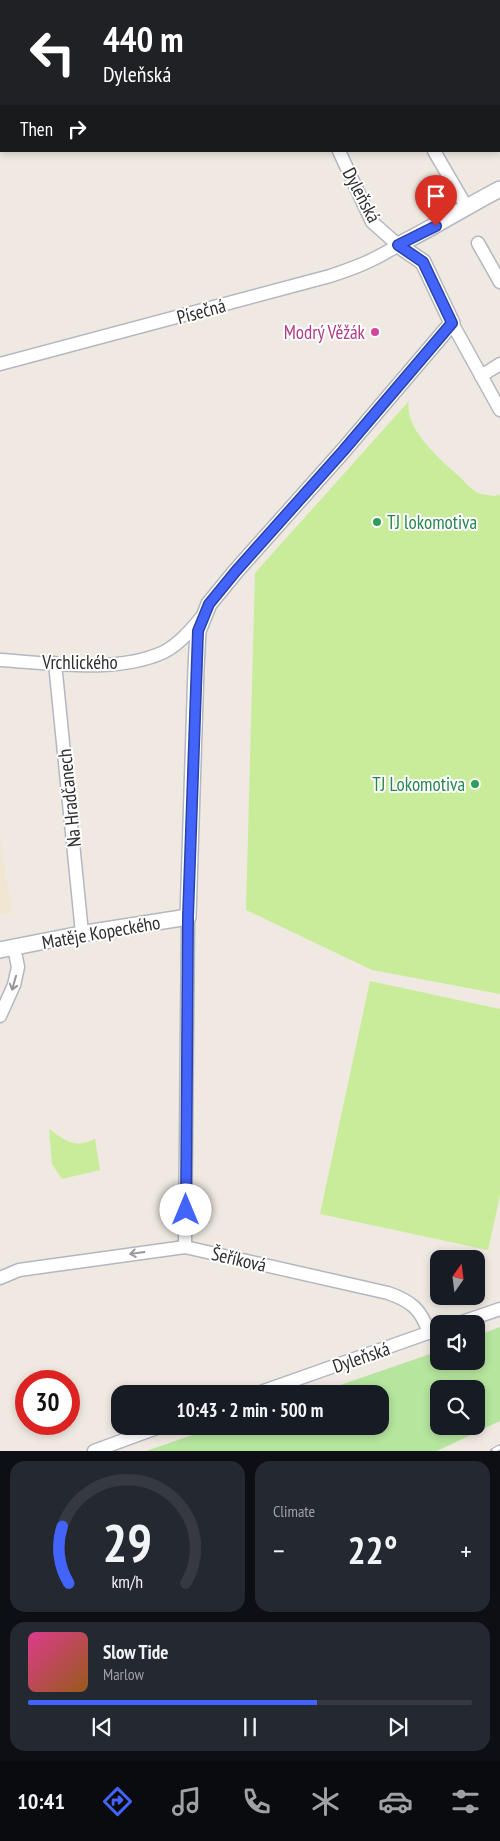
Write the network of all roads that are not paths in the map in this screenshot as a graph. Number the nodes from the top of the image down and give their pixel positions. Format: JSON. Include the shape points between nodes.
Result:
{"nodes":[{"id":1,"x":339,"y":152,"type":"edge"},
{"id":2,"x":435,"y":152,"type":"edge"},
{"id":3,"x":500,"y":189,"type":"edge"},
{"id":4,"x":466,"y":206,"type":"junction"},
{"id":5,"x":478,"y":243,"type":"dead end"},
{"id":6,"x":398,"y":245,"type":"junction"},
{"id":7,"x":500,"y":282,"type":"edge"},
{"id":8,"x":452,"y":323,"type":"junction"},
{"id":9,"x":0,"y":364,"type":"edge"},
{"id":10,"x":500,"y":364,"type":"edge"},
{"id":11,"x":480,"y":376,"type":"junction"},
{"id":12,"x":500,"y":410,"type":"edge"},
{"id":13,"x":204,"y":615,"type":"junction"},
{"id":14,"x":0,"y":660,"type":"edge"},
{"id":15,"x":55,"y":663,"type":"junction"},
{"id":16,"x":188,"y":917,"type":"junction"},
{"id":17,"x":82,"y":934,"type":"junction"},
{"id":18,"x":7,"y":948,"type":"edge"},
{"id":19,"x":0,"y":1016,"type":"edge"},
{"id":20,"x":185,"y":1247,"type":"junction"},
{"id":21,"x":0,"y":1278,"type":"edge"},
{"id":22,"x":500,"y":1309,"type":"edge"},
{"id":23,"x":482,"y":1315,"type":"edge"},
{"id":24,"x":430,"y":1326,"type":"edge"},
{"id":25,"x":430,"y":1332,"type":"edge"},
{"id":26,"x":281,"y":1385,"type":"edge"},
{"id":27,"x":138,"y":1435,"type":"edge"},
{"id":28,"x":94,"y":1451,"type":"edge"}],
"edges":[{"from":1,"to":6,"type":"street","name":"Dyleňská","via":[[372,222]]},
{"from":2,"to":4,"type":"street"},
{"from":3,"to":4,"type":"street"},
{"from":4,"to":6,"type":"street"},
{"from":5,"to":7,"type":"street"},
{"from":6,"to":8,"type":"street","name":"Dyleňská","via":[[423,262]]},
{"from":6,"to":9,"type":"street","name":"Písečná","via":[[362,266],[330,276]]},
{"from":8,"to":11,"type":"street","name":"Dyleňská"},
{"from":8,"to":13,"type":"street","via":[[236,571]]},
{"from":10,"to":11,"type":"street"},
{"from":11,"to":12,"type":"street","name":"Dyleňská"},
{"from":13,"to":15,"type":"street","name":"Vrchlického","via":[[179,642],[164,652],[102,665]]},
{"from":13,"to":16,"type":"street","via":[[198,631],[196,668]]},
{"from":14,"to":15,"type":"street","name":"Vrchlického"},
{"from":15,"to":17,"type":"street","name":"Na Hradčanech"},
{"from":16,"to":17,"type":"street","name":"Matěje Kopeckého"},
{"from":16,"to":20,"type":"street"},
{"from":17,"to":18,"type":"street","name":"Matěje Kopeckého"},
{"from":18,"to":19,"type":"street","name":"Matěje Kopeckého","one_way":true,"via":[[18,967]]},
{"from":20,"to":21,"type":"street","name":"Šeříková","one_way":true,"via":[[18,1270]]},
{"from":20,"to":24,"type":"street","name":"Šeříková","via":[[388,1293],[415,1307]]},
{"from":22,"to":23,"type":"street"},
{"from":25,"to":26,"type":"street","name":"Dyleňská"},
{"from":27,"to":28,"type":"street"}]}
